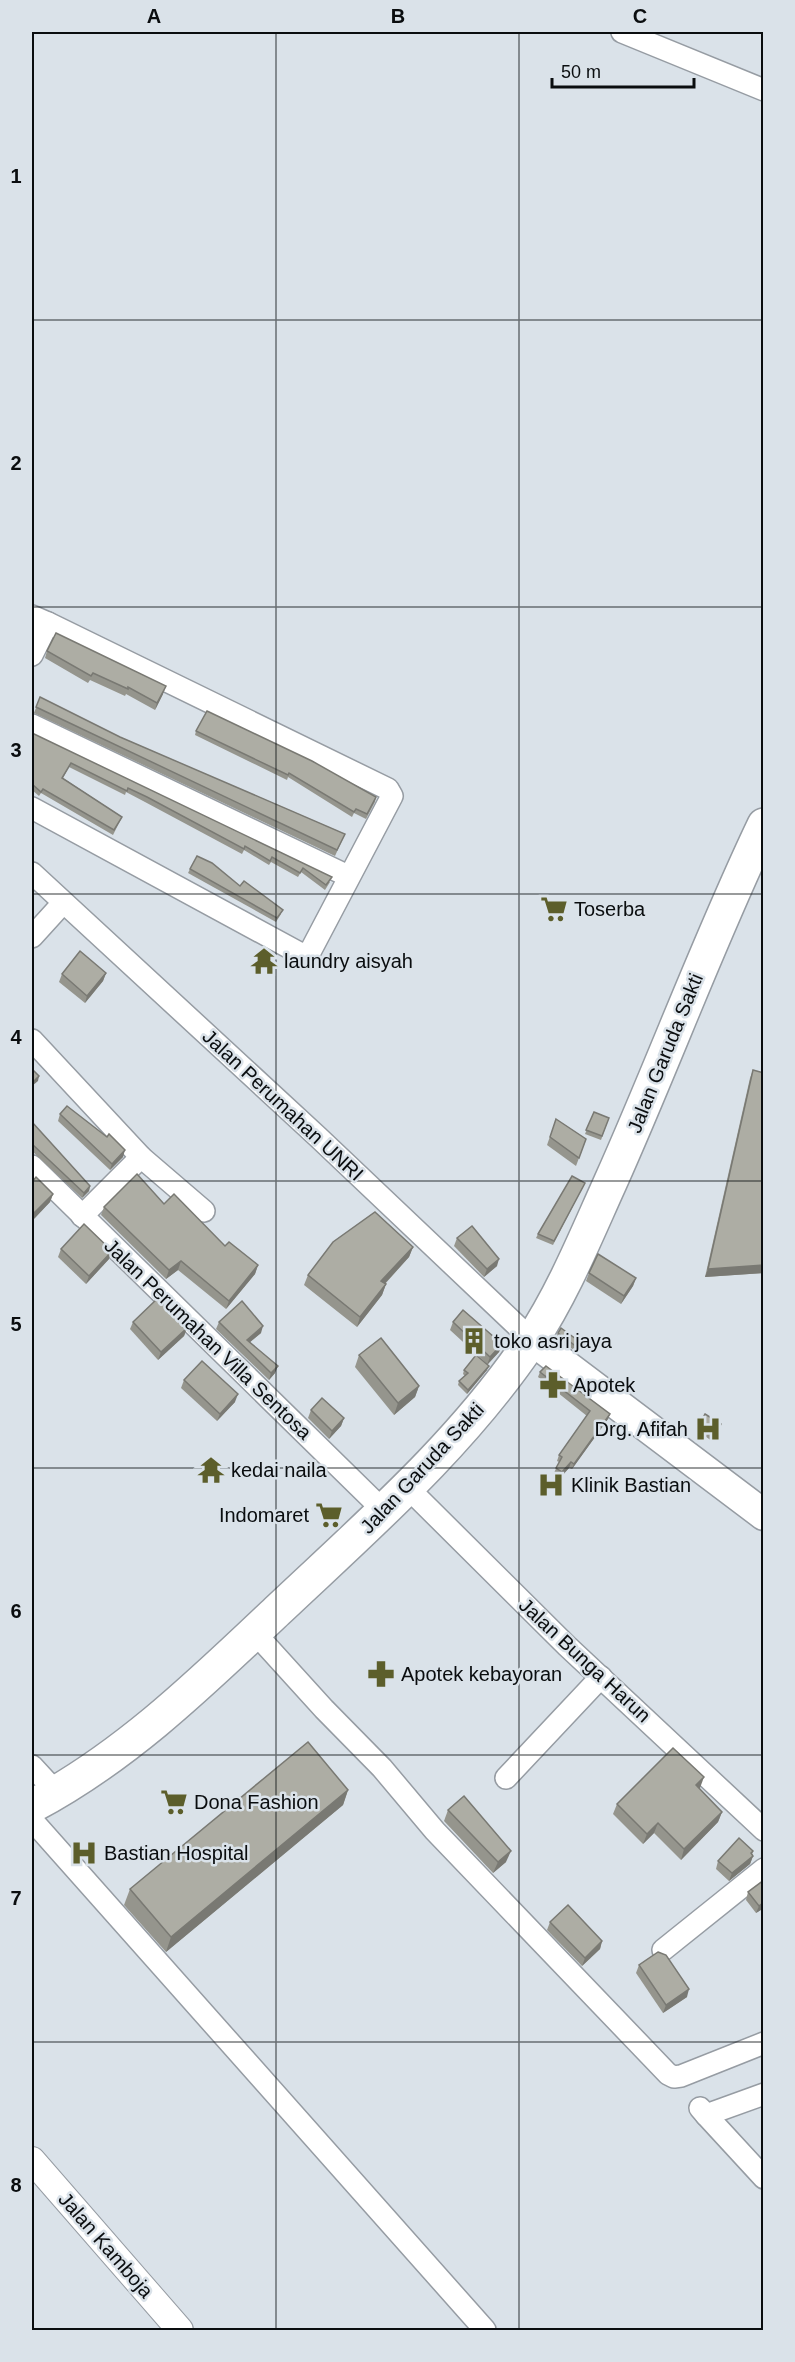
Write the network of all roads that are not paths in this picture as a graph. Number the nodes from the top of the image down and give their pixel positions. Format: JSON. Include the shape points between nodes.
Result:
{"nodes":[{"id":1,"x":622,"y":32,"type":"edge"},
{"id":2,"x":764,"y":90,"type":"edge"},
{"id":3,"x":40,"y":620,"type":"edge"},
{"id":4,"x":32,"y":655,"type":"edge"},
{"id":5,"x":32,"y":725,"type":"edge"},
{"id":6,"x":32,"y":808,"type":"edge"},
{"id":7,"x":764,"y":825,"type":"edge"},
{"id":8,"x":32,"y":873,"type":"edge"},
{"id":9,"x":348,"y":876,"type":"junction"},
{"id":10,"x":62,"y":904,"type":"junction"},
{"id":11,"x":32,"y":937,"type":"edge"},
{"id":12,"x":32,"y":1040,"type":"edge"},
{"id":13,"x":141,"y":1157,"type":"junction"},
{"id":14,"x":32,"y":1166,"type":"edge"},
{"id":15,"x":204,"y":1211,"type":"dead end"},
{"id":16,"x":82,"y":1216,"type":"junction"},
{"id":17,"x":532,"y":1340,"type":"junction"},
{"id":18,"x":408,"y":1488,"type":"junction"},
{"id":19,"x":385,"y":1512,"type":"junction"},
{"id":20,"x":764,"y":1515,"type":"edge"},
{"id":21,"x":255,"y":1633,"type":"junction"},
{"id":22,"x":601,"y":1677,"type":"junction"},
{"id":23,"x":32,"y":1766,"type":"edge"},
{"id":24,"x":506,"y":1778,"type":"dead end"},
{"id":25,"x":44,"y":1800,"type":"edge"},
{"id":26,"x":32,"y":1820,"type":"edge"},
{"id":27,"x":764,"y":1830,"type":"edge"},
{"id":28,"x":764,"y":1869,"type":"edge"},
{"id":29,"x":663,"y":1950,"type":"dead end"},
{"id":30,"x":764,"y":2043,"type":"edge"},
{"id":31,"x":764,"y":2094,"type":"edge"},
{"id":32,"x":32,"y":2160,"type":"edge"},
{"id":33,"x":764,"y":2178,"type":"edge"},
{"id":34,"x":180,"y":2331,"type":"edge"},
{"id":35,"x":485,"y":2331,"type":"edge"}],
"edges":[{"from":1,"to":2,"type":"street"},
{"from":3,"to":4,"type":"street"},
{"from":3,"to":9,"type":"street","via":[[390,790],[391,797]]},
{"from":5,"to":9,"type":"street"},
{"from":6,"to":9,"type":"street","via":[[299,954],[311,950]]},
{"from":7,"to":17,"type":"highway","name":"Jalan Garuda Sakti","via":[[579,1252]]},
{"from":8,"to":10,"type":"street","name":"Jalan Perumahan UNRI"},
{"from":10,"to":11,"type":"street"},
{"from":10,"to":17,"type":"street","name":"Jalan Perumahan UNRI"},
{"from":12,"to":13,"type":"street"},
{"from":13,"to":15,"type":"street"},
{"from":13,"to":16,"type":"street"},
{"from":14,"to":16,"type":"street","name":"Jalan Perumahan Villa Sentosa"},
{"from":16,"to":19,"type":"street","name":"Jalan Perumahan Villa Sentosa"},
{"from":17,"to":18,"type":"highway","name":"Jalan Garuda Sakti","via":[[456,1437]]},
{"from":17,"to":20,"type":"main road"},
{"from":18,"to":19,"type":"highway","name":"Jalan Garuda Sakti"},
{"from":18,"to":22,"type":"street","name":"Jalan Bunga Harun"},
{"from":19,"to":21,"type":"highway","name":"Jalan Garuda Sakti"},
{"from":21,"to":25,"type":"highway","name":"Jalan Garuda Sakti","via":[[140,1735]]},
{"from":21,"to":30,"type":"street","via":[[382,1768],[435,1831],[668,2074],[681,2076]]},
{"from":22,"to":24,"type":"street"},
{"from":22,"to":27,"type":"street","name":"Jalan Bunga Harun"},
{"from":23,"to":25,"type":"street"},
{"from":26,"to":35,"type":"street"},
{"from":28,"to":29,"type":"street"},
{"from":31,"to":33,"type":"street","via":[[703,2111]]},
{"from":32,"to":34,"type":"street","name":"Jalan Kamboja"}]}
